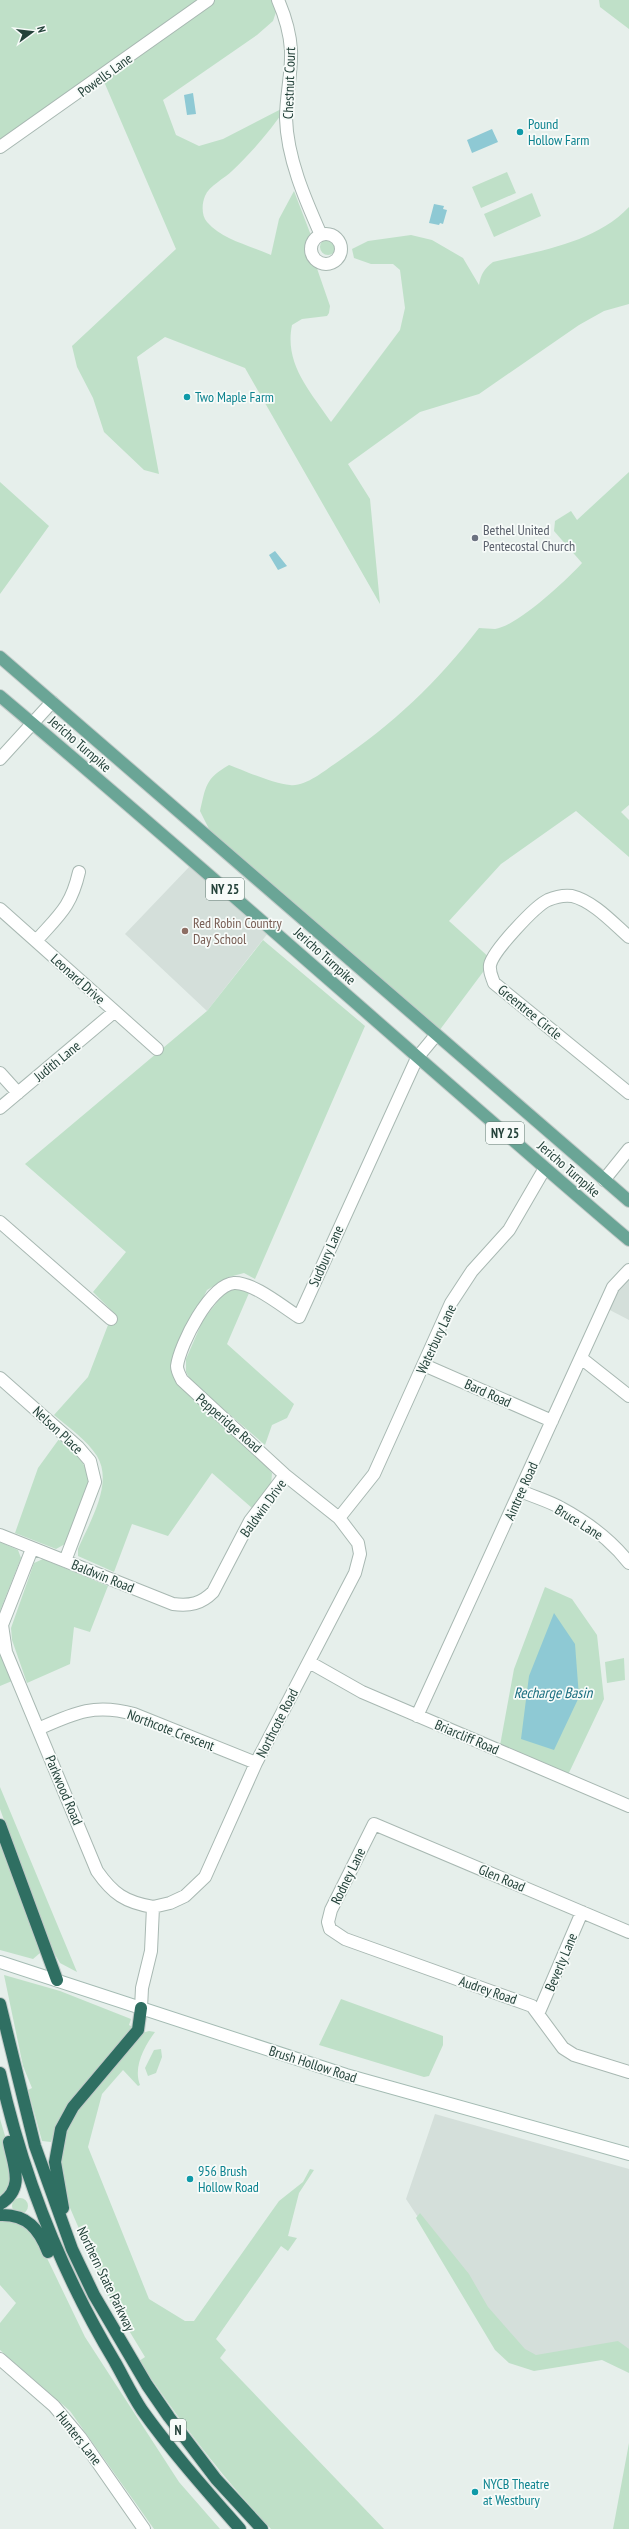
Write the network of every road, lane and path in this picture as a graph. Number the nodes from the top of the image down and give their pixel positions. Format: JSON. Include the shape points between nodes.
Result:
{"nodes":[{"id":1,"x":208,"y":0,"type":"edge"},
{"id":2,"x":278,"y":0,"type":"edge"},
{"id":3,"x":0,"y":147,"type":"edge"},
{"id":4,"x":321,"y":235,"type":"dead end"},
{"id":5,"x":0,"y":657,"type":"edge"},
{"id":6,"x":0,"y":696,"type":"edge"},
{"id":7,"x":52,"y":702,"type":"junction"},
{"id":8,"x":31,"y":722,"type":"junction"},
{"id":9,"x":0,"y":759,"type":"edge"},
{"id":10,"x":79,"y":872,"type":"dead end"},
{"id":11,"x":0,"y":909,"type":"edge"},
{"id":12,"x":629,"y":937,"type":"edge"},
{"id":13,"x":36,"y":941,"type":"junction"},
{"id":14,"x":114,"y":1012,"type":"junction"},
{"id":15,"x":436,"y":1035,"type":"junction"},
{"id":16,"x":157,"y":1049,"type":"dead end"},
{"id":17,"x":417,"y":1058,"type":"junction"},
{"id":18,"x":0,"y":1073,"type":"edge"},
{"id":19,"x":18,"y":1093,"type":"junction"},
{"id":20,"x":629,"y":1093,"type":"edge"},
{"id":21,"x":0,"y":1108,"type":"edge"},
{"id":22,"x":629,"y":1149,"type":"edge"},
{"id":23,"x":545,"y":1168,"type":"junction"},
{"id":24,"x":604,"y":1180,"type":"junction"},
{"id":25,"x":629,"y":1201,"type":"edge"},
{"id":26,"x":0,"y":1222,"type":"edge"},
{"id":27,"x":629,"y":1240,"type":"edge"},
{"id":28,"x":629,"y":1270,"type":"edge"},
{"id":29,"x":111,"y":1320,"type":"dead end"},
{"id":30,"x":581,"y":1358,"type":"junction"},
{"id":31,"x":424,"y":1365,"type":"junction"},
{"id":32,"x":177,"y":1368,"type":"joint"},
{"id":33,"x":0,"y":1378,"type":"edge"},
{"id":34,"x":629,"y":1396,"type":"edge"},
{"id":35,"x":552,"y":1422,"type":"junction"},
{"id":36,"x":285,"y":1475,"type":"junction"},
{"id":37,"x":521,"y":1491,"type":"junction"},
{"id":38,"x":339,"y":1518,"type":"junction"},
{"id":39,"x":0,"y":1535,"type":"edge"},
{"id":40,"x":32,"y":1549,"type":"junction"},
{"id":41,"x":65,"y":1561,"type":"junction"},
{"id":42,"x":629,"y":1563,"type":"edge"},
{"id":43,"x":206,"y":1598,"type":"joint"},
{"id":44,"x":309,"y":1662,"type":"junction"},
{"id":45,"x":417,"y":1716,"type":"junction"},
{"id":46,"x":38,"y":1729,"type":"junction"},
{"id":47,"x":256,"y":1763,"type":"junction"},
{"id":48,"x":629,"y":1806,"type":"edge"},
{"id":49,"x":374,"y":1824,"type":"joint"},
{"id":50,"x":0,"y":1825,"type":"edge"},
{"id":51,"x":153,"y":1906,"type":"junction"},
{"id":52,"x":582,"y":1912,"type":"junction"},
{"id":53,"x":330,"y":1929,"type":"joint"},
{"id":54,"x":629,"y":1932,"type":"edge"},
{"id":55,"x":0,"y":1962,"type":"edge"},
{"id":56,"x":57,"y":1980,"type":"junction"},
{"id":57,"x":0,"y":2004,"type":"edge"},
{"id":58,"x":141,"y":2008,"type":"junction"},
{"id":59,"x":539,"y":2012,"type":"junction"},
{"id":60,"x":629,"y":2072,"type":"edge"},
{"id":61,"x":0,"y":2074,"type":"edge"},
{"id":62,"x":629,"y":2154,"type":"edge"},
{"id":63,"x":0,"y":2204,"type":"edge"},
{"id":64,"x":0,"y":2215,"type":"edge"},
{"id":65,"x":72,"y":2249,"type":"junction"},
{"id":66,"x":79,"y":2298,"type":"junction"},
{"id":67,"x":0,"y":2359,"type":"edge"},
{"id":68,"x":144,"y":2529,"type":"edge"},
{"id":69,"x":240,"y":2529,"type":"edge"},
{"id":70,"x":262,"y":2529,"type":"edge"}],
"edges":[{"from":1,"to":3,"type":"street","name":"Powells Lane"},
{"from":2,"to":4,"type":"street","name":"Chestnut Court","via":[[285,17],[291,51],[286,118],[290,144],[299,179]]},
{"from":5,"to":7,"type":"main road","name":"Jericho Turnpike","number":"NY 25"},
{"from":6,"to":8,"type":"main road","name":"Jericho Turnpike","number":"NY 25"},
{"from":7,"to":8,"type":"street"},
{"from":7,"to":15,"type":"main road","name":"Jericho Turnpike","number":"NY 25"},
{"from":8,"to":9,"type":"street"},
{"from":8,"to":17,"type":"main road","name":"Jericho Turnpike","number":"NY 25","via":[[272,929]]},
{"from":10,"to":13,"type":"street","via":[[69,904]]},
{"from":11,"to":13,"type":"street","name":"Leonard Drive"},
{"from":12,"to":20,"type":"street","name":"Greentree Circle","via":[[584,900],[563,896],[548,900],[524,921],[497,950],[490,964],[494,983]]},
{"from":13,"to":14,"type":"street","name":"Leonard Drive"},
{"from":14,"to":16,"type":"street","name":"Leonard Drive"},
{"from":14,"to":19,"type":"street","name":"Judith Lane"},
{"from":15,"to":17,"type":"street","name":"Sudbury Lane"},
{"from":15,"to":24,"type":"main road","name":"Jericho Turnpike","number":"NY 25"},
{"from":17,"to":23,"type":"main road","name":"Jericho Turnpike","number":"NY 25"},
{"from":17,"to":32,"type":"street","name":"Sudbury Lane","via":[[299,1317],[251,1287],[234,1283],[223,1287],[204,1308],[181,1353]]},
{"from":18,"to":19,"type":"street"},
{"from":19,"to":21,"type":"street","name":"Judith Lane"},
{"from":22,"to":24,"type":"street"},
{"from":23,"to":27,"type":"main road","name":"Jericho Turnpike","number":"NY 25"},
{"from":23,"to":31,"type":"street","name":"Waterbury Lane","via":[[509,1230],[464,1282]]},
{"from":24,"to":25,"type":"main road","name":"Jericho Turnpike","number":"NY 25"},
{"from":26,"to":29,"type":"street"},
{"from":28,"to":30,"type":"street","name":"Aintree Road","via":[[613,1287]]},
{"from":30,"to":34,"type":"street"},
{"from":30,"to":35,"type":"street","name":"Aintree Road"},
{"from":31,"to":35,"type":"street","name":"Bard Road"},
{"from":31,"to":38,"type":"street","name":"Waterbury Lane","via":[[374,1474]]},
{"from":32,"to":36,"type":"street","name":"Pepperidge Road","via":[[182,1380],[197,1396],[254,1444]]},
{"from":33,"to":41,"type":"street","name":"Nelson Place","via":[[78,1446],[93,1468],[96,1482]]},
{"from":35,"to":37,"type":"street","name":"Aintree Road"},
{"from":36,"to":38,"type":"street","name":"Baldwin Drive"},
{"from":36,"to":43,"type":"street","name":"Baldwin Drive","via":[[250,1522],[213,1592]]},
{"from":37,"to":42,"type":"street","name":"Bruce Lane","via":[[561,1508],[592,1527],[616,1546]]},
{"from":37,"to":45,"type":"street","name":"Aintree Road"},
{"from":38,"to":44,"type":"street","name":"Northcote Road","via":[[358,1544],[359,1561]]},
{"from":39,"to":40,"type":"street","name":"Baldwin Road"},
{"from":40,"to":41,"type":"street","name":"Baldwin Road"},
{"from":40,"to":46,"type":"street","name":"Parkwood Road","via":[[6,1611],[2,1633],[6,1652]]},
{"from":41,"to":43,"type":"street","name":"Baldwin Road","via":[[174,1604],[188,1606]]},
{"from":44,"to":45,"type":"street","name":"Briarcliff Road","via":[[362,1692]]},
{"from":44,"to":47,"type":"street","name":"Northcote Road"},
{"from":45,"to":48,"type":"street","name":"Briarcliff Road"},
{"from":46,"to":47,"type":"street","name":"Northcote Crescent","via":[[80,1711],[114,1708]]},
{"from":46,"to":51,"type":"street","name":"Parkwood Road","via":[[97,1871],[115,1893],[133,1903]]},
{"from":47,"to":51,"type":"street","name":"Northcote Road","via":[[205,1877],[184,1896],[170,1903]]},
{"from":49,"to":52,"type":"street","name":"Glen Road"},
{"from":49,"to":53,"type":"street","name":"Rodney Lane","via":[[331,1910],[328,1922]]},
{"from":50,"to":56,"type":"highway"},
{"from":51,"to":58,"type":"street","via":[[151,1951],[142,1988]]},
{"from":52,"to":54,"type":"street","name":"Glen Road"},
{"from":52,"to":59,"type":"street","name":"Beverly Lane"},
{"from":53,"to":59,"type":"street","name":"Audrey Road","via":[[345,1939],[523,2002]]},
{"from":55,"to":56,"type":"street","name":"Brush Hollow Road"},
{"from":56,"to":58,"type":"street","name":"Brush Hollow Road"},
{"from":57,"to":65,"type":"highway","name":"Northern State Parkway","number":"N","via":[[35,2146]]},
{"from":58,"to":62,"type":"street","name":"Brush Hollow Road","via":[[346,2075]]},
{"from":58,"to":65,"type":"highway","via":[[138,2030],[73,2108],[58,2137],[55,2154],[56,2176]]},
{"from":59,"to":60,"type":"street","name":"Audrey Road","via":[[556,2042],[563,2048],[574,2055]]},
{"from":61,"to":63,"type":"highway","via":[[10,2145],[17,2174],[12,2193]]},
{"from":61,"to":66,"type":"highway","number":"N","via":[[35,2198]]},
{"from":64,"to":66,"type":"highway","via":[[18,2217],[37,2229],[50,2255]]},
{"from":65,"to":70,"type":"highway","name":"Northern State Parkway","number":"N","via":[[108,2321],[147,2385],[216,2480]]},
{"from":66,"to":69,"type":"highway","number":"N","via":[[142,2409],[187,2469]]},
{"from":67,"to":68,"type":"street","name":"Hunters Lane","via":[[54,2406],[80,2436]]}]}
